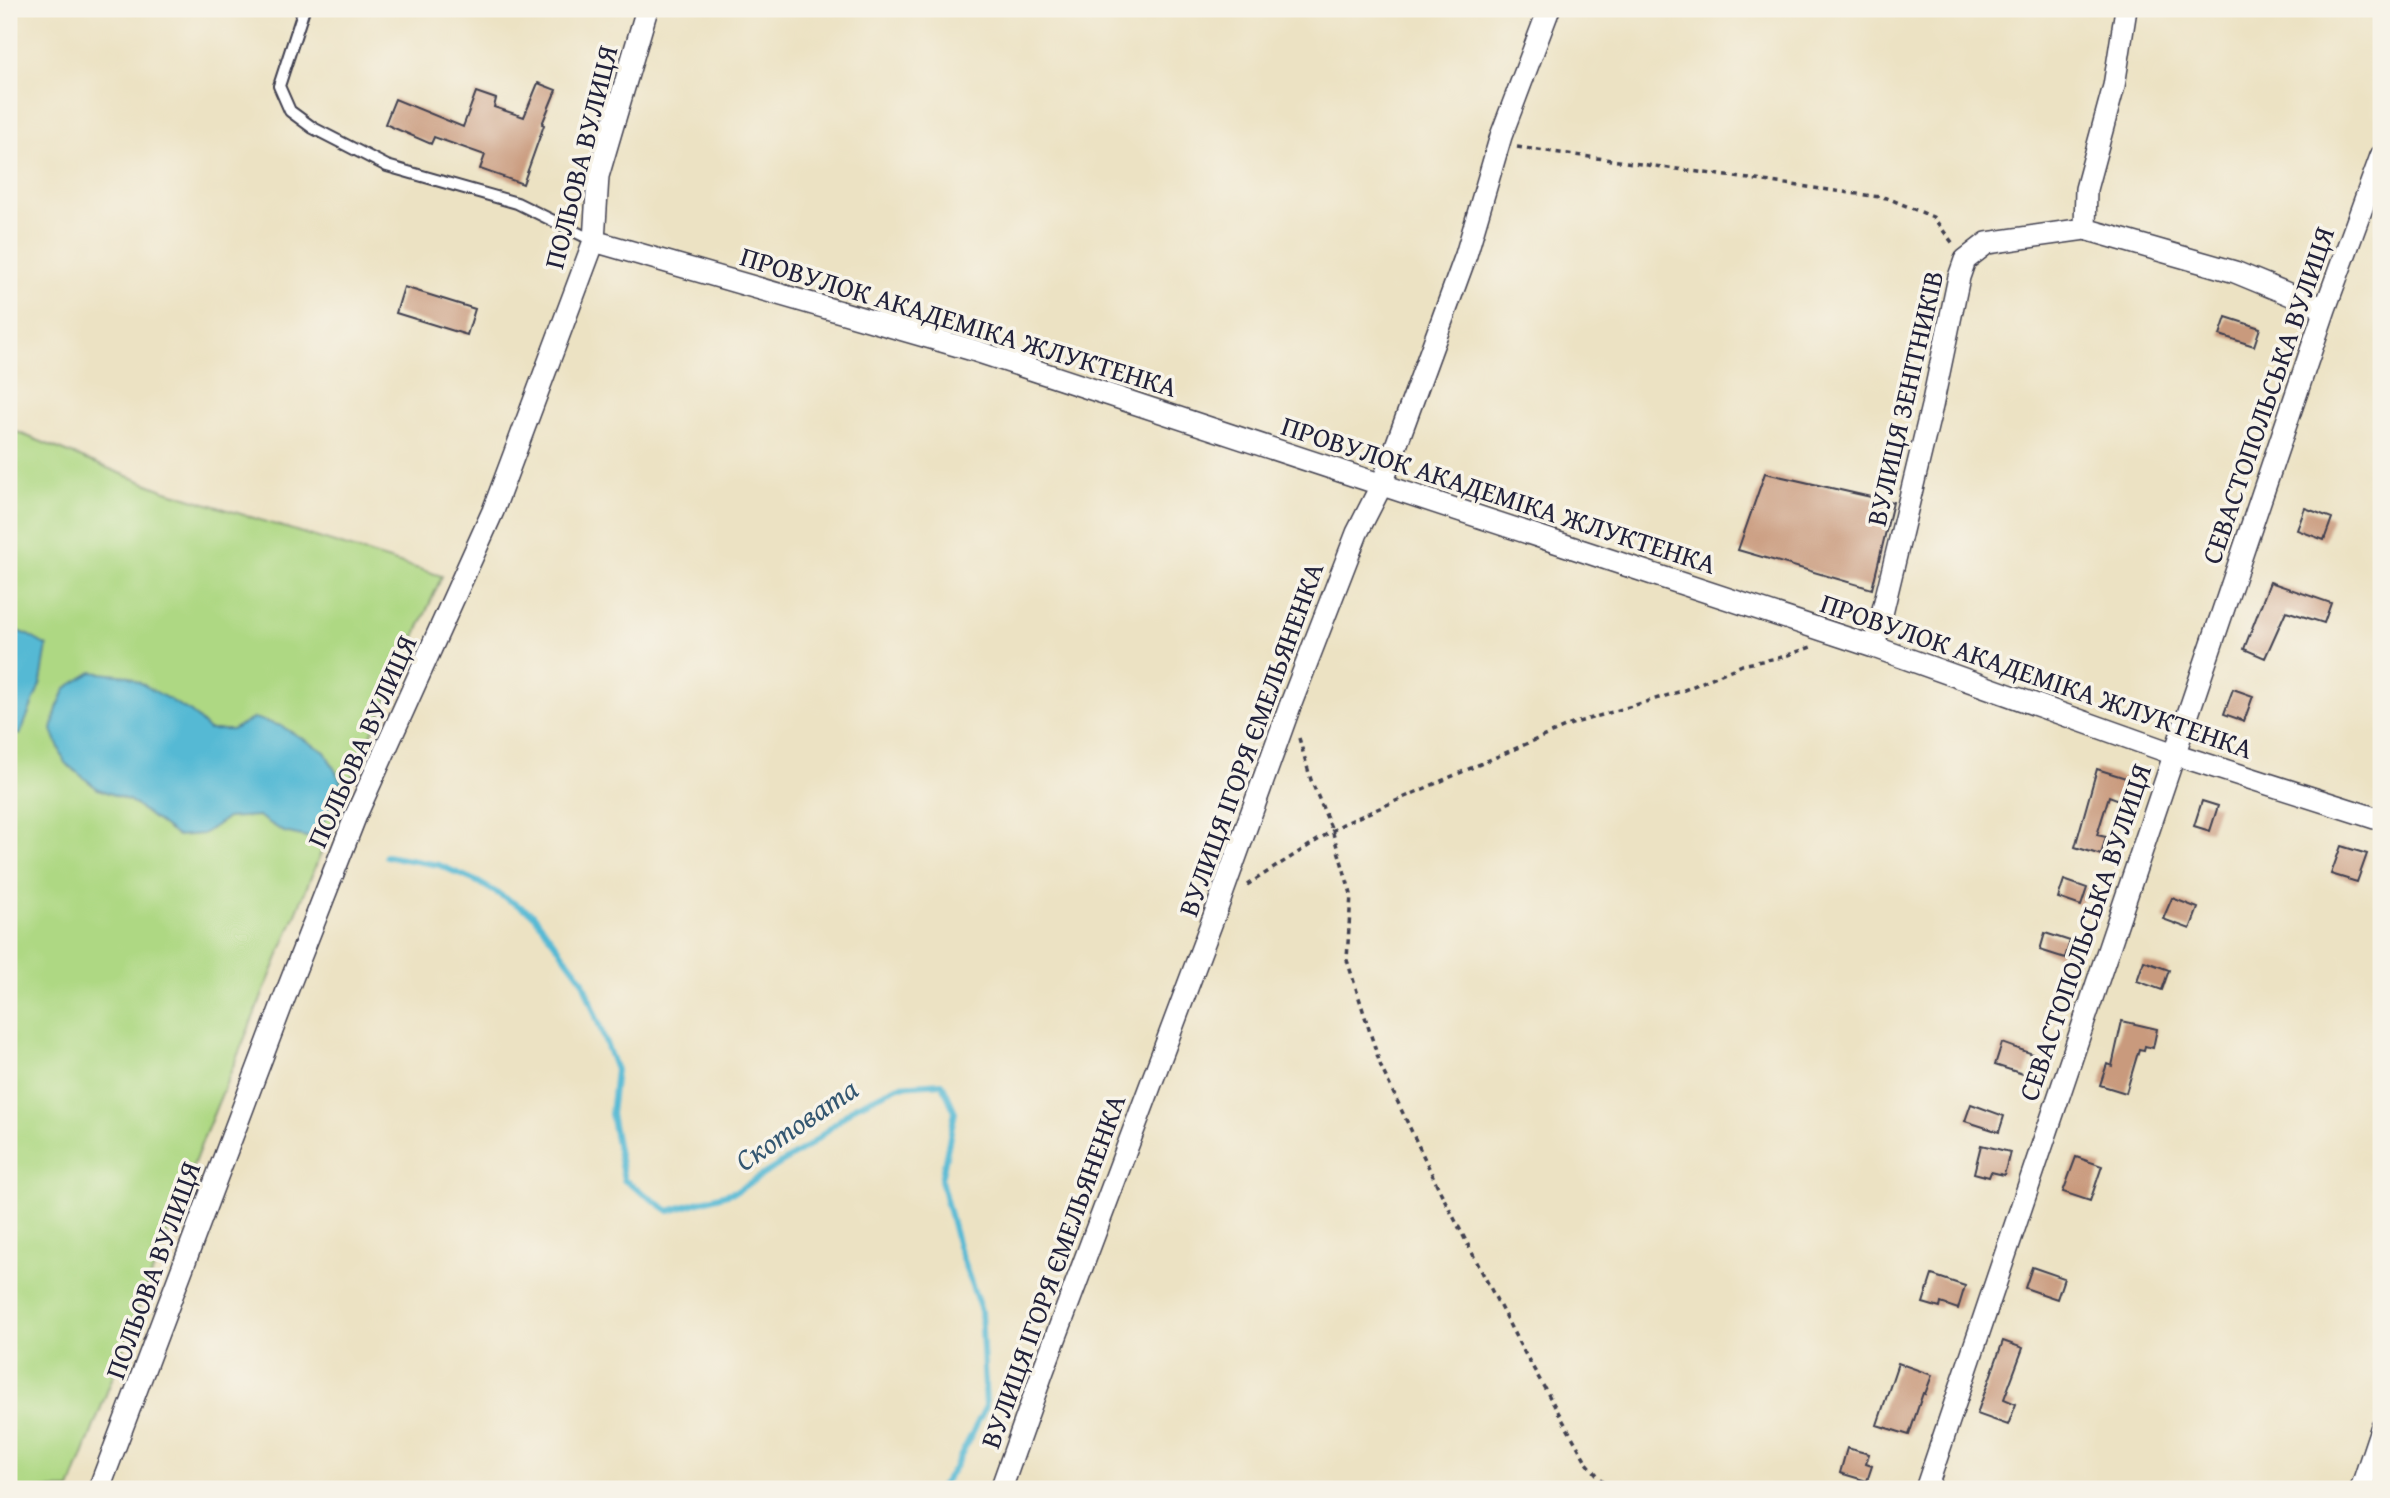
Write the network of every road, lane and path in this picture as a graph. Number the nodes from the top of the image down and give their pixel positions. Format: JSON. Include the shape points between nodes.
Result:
{"nodes":[{"id":1,"x":304,"y":9,"type":"edge"},
{"id":2,"x":647,"y":9,"type":"edge"},
{"id":3,"x":1549,"y":9,"type":"edge"},
{"id":4,"x":2126,"y":9,"type":"edge"},
{"id":5,"x":1501,"y":136,"type":"junction"},
{"id":6,"x":2381,"y":156,"type":"edge"},
{"id":7,"x":2085,"y":229,"type":"junction"},
{"id":8,"x":594,"y":240,"type":"junction"},
{"id":9,"x":1965,"y":260,"type":"junction"},
{"id":10,"x":2325,"y":309,"type":"junction"},
{"id":11,"x":1382,"y":484,"type":"junction"},
{"id":12,"x":1838,"y":636,"type":"junction"},
{"id":13,"x":1874,"y":647,"type":"junction"},
{"id":14,"x":1290,"y":706,"type":"junction"},
{"id":15,"x":2174,"y":754,"type":"junction"},
{"id":16,"x":2381,"y":821,"type":"edge"},
{"id":17,"x":1332,"y":830,"type":"junction"},
{"id":18,"x":1219,"y":903,"type":"junction"},
{"id":19,"x":2381,"y":1429,"type":"edge"},
{"id":20,"x":100,"y":1489,"type":"edge"},
{"id":21,"x":1001,"y":1489,"type":"edge"},
{"id":22,"x":1609,"y":1489,"type":"edge"},
{"id":23,"x":1926,"y":1489,"type":"edge"},
{"id":24,"x":2361,"y":1489,"type":"edge"}],
"edges":[{"from":1,"to":8,"type":"lane","via":[[279,86],[290,111],[387,166],[517,203]]},
{"from":2,"to":8,"type":"street","name":"ПОЛЬОВА ВУЛИЦЯ","via":[[598,176]]},
{"from":3,"to":5,"type":"street","name":"ВУЛИЦЯ ІГОРЯ ЄМЕЛЬЯНЕНКА"},
{"from":4,"to":7,"type":"street","via":[[2114,86],[2086,189]]},
{"from":5,"to":9,"type":"path","via":[[1516,147],[1887,198],[1933,217]]},
{"from":5,"to":11,"type":"street","name":"ВУЛИЦЯ ІГОРЯ ЄМЕЛЬЯНЕНКА","via":[[1466,255]]},
{"from":6,"to":10,"type":"street","name":"СЕВАСТОПОЛЬСЬКА ВУЛИЦЯ"},
{"from":7,"to":9,"type":"street","name":"ВУЛИЦЯ ЗЕНІТНИКІВ","via":[[1987,243]]},
{"from":7,"to":10,"type":"street","via":[[2235,272]]},
{"from":8,"to":11,"type":"street","name":"ПРОВУЛОК АКАДЕМІКА ЖЛУКТЕНКА","via":[[976,351]]},
{"from":8,"to":20,"type":"street","name":"ПОЛЬОВА ВУЛИЦЯ","via":[[493,511],[346,839]]},
{"from":9,"to":13,"type":"street","name":"ВУЛИЦЯ ЗЕНІТНИКІВ"},
{"from":10,"to":15,"type":"street","name":"СЕВАСТОПОЛЬСЬКА ВУЛИЦЯ"},
{"from":11,"to":12,"type":"street","name":"ПРОВУЛОК АКАДЕМІКА ЖЛУКТЕНКА"},
{"from":11,"to":14,"type":"street","name":"ВУЛИЦЯ ІГОРЯ ЄМЕЛЬЯНЕНКА","via":[[1357,533]]},
{"from":12,"to":13,"type":"street","name":"ПРОВУЛОК АКАДЕМІКА ЖЛУКТЕНКА"},
{"from":12,"to":17,"type":"path","via":[[1782,657],[1742,665],[1682,691],[1572,723]]},
{"from":13,"to":15,"type":"street","name":"ПРОВУЛОК АКАДЕМІКА ЖЛУКТЕНКА"},
{"from":14,"to":17,"type":"path","via":[[1311,779]]},
{"from":14,"to":18,"type":"street","name":"ВУЛИЦЯ ІГОРЯ ЄМЕЛЬЯНЕНКА"},
{"from":15,"to":16,"type":"street","name":"ПРОВУЛОК АКАДЕМІКА ЖЛУКТЕНКА"},
{"from":15,"to":23,"type":"street","name":"СЕВАСТОПОЛЬСЬКА ВУЛИЦЯ"},
{"from":17,"to":18,"type":"path"},
{"from":17,"to":22,"type":"path","via":[[1351,894],[1347,960],[1381,1067],[1519,1343],[1587,1463]]},
{"from":18,"to":21,"type":"street","name":"ВУЛИЦЯ ІГОРЯ ЄМЕЛЬЯНЕНКА"},
{"from":19,"to":24,"type":"street"}]}
